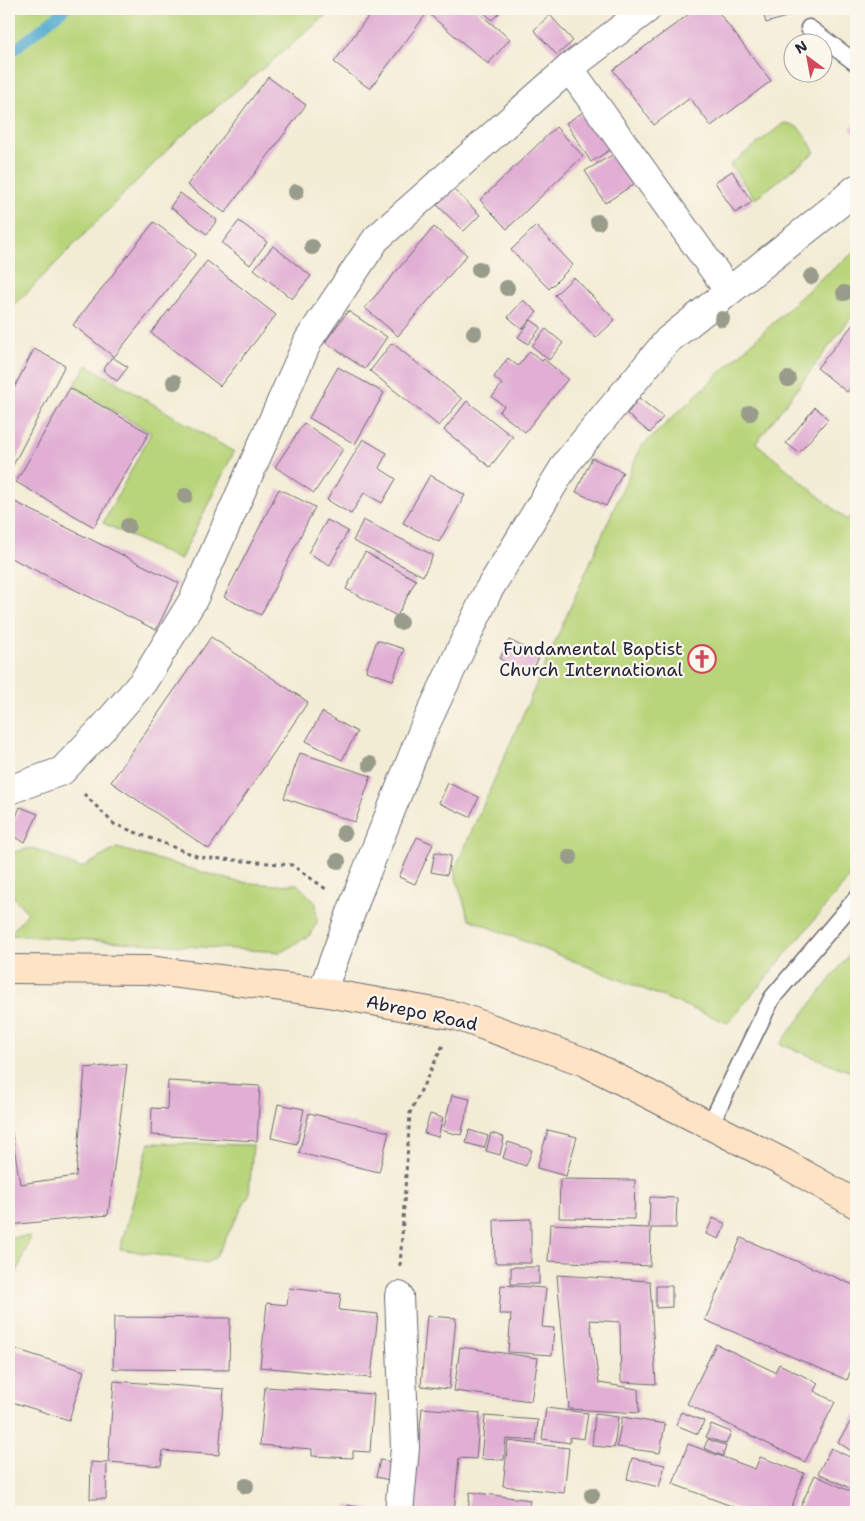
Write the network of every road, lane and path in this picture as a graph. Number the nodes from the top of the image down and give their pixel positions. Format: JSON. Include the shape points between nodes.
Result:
{"nodes":[{"id":1,"x":647,"y":9,"type":"edge"},
{"id":2,"x":809,"y":28,"type":"dead end"},
{"id":3,"x":856,"y":63,"type":"edge"},
{"id":4,"x":569,"y":68,"type":"junction"},
{"id":5,"x":856,"y":189,"type":"edge"},
{"id":6,"x":730,"y":292,"type":"junction"},
{"id":7,"x":62,"y":771,"type":"junction"},
{"id":8,"x":9,"y":790,"type":"edge"},
{"id":9,"x":856,"y":899,"type":"edge"},
{"id":10,"x":353,"y":909,"type":"junction"},
{"id":11,"x":9,"y":969,"type":"edge"},
{"id":12,"x":322,"y":992,"type":"junction"},
{"id":13,"x":457,"y":1016,"type":"junction"},
{"id":14,"x":710,"y":1125,"type":"junction"},
{"id":15,"x":856,"y":1204,"type":"edge"},
{"id":16,"x":399,"y":1296,"type":"joint"},
{"id":17,"x":398,"y":1512,"type":"edge"}],
"edges":[{"from":1,"to":4,"type":"street"},
{"from":2,"to":3,"type":"lane"},
{"from":4,"to":6,"type":"street"},
{"from":4,"to":7,"type":"street","via":[[376,239],[309,338],[193,600],[143,682]]},
{"from":5,"to":6,"type":"street"},
{"from":6,"to":10,"type":"street","via":[[668,340],[567,462],[488,591],[423,730]]},
{"from":7,"to":8,"type":"street"},
{"from":7,"to":10,"type":"path","via":[[114,824],[198,857],[292,865]]},
{"from":9,"to":14,"type":"lane","via":[[772,998]]},
{"from":10,"to":12,"type":"street"},
{"from":11,"to":12,"type":"main road","name":"Abrepo Road","via":[[148,970]]},
{"from":12,"to":13,"type":"main road","name":"Abrepo Road"},
{"from":13,"to":14,"type":"main road","name":"Abrepo Road","via":[[585,1062]]},
{"from":13,"to":16,"type":"path","via":[[410,1113]]},
{"from":14,"to":15,"type":"main road","name":"Abrepo Road"},
{"from":16,"to":17,"type":"street","via":[[405,1448]]}]}
